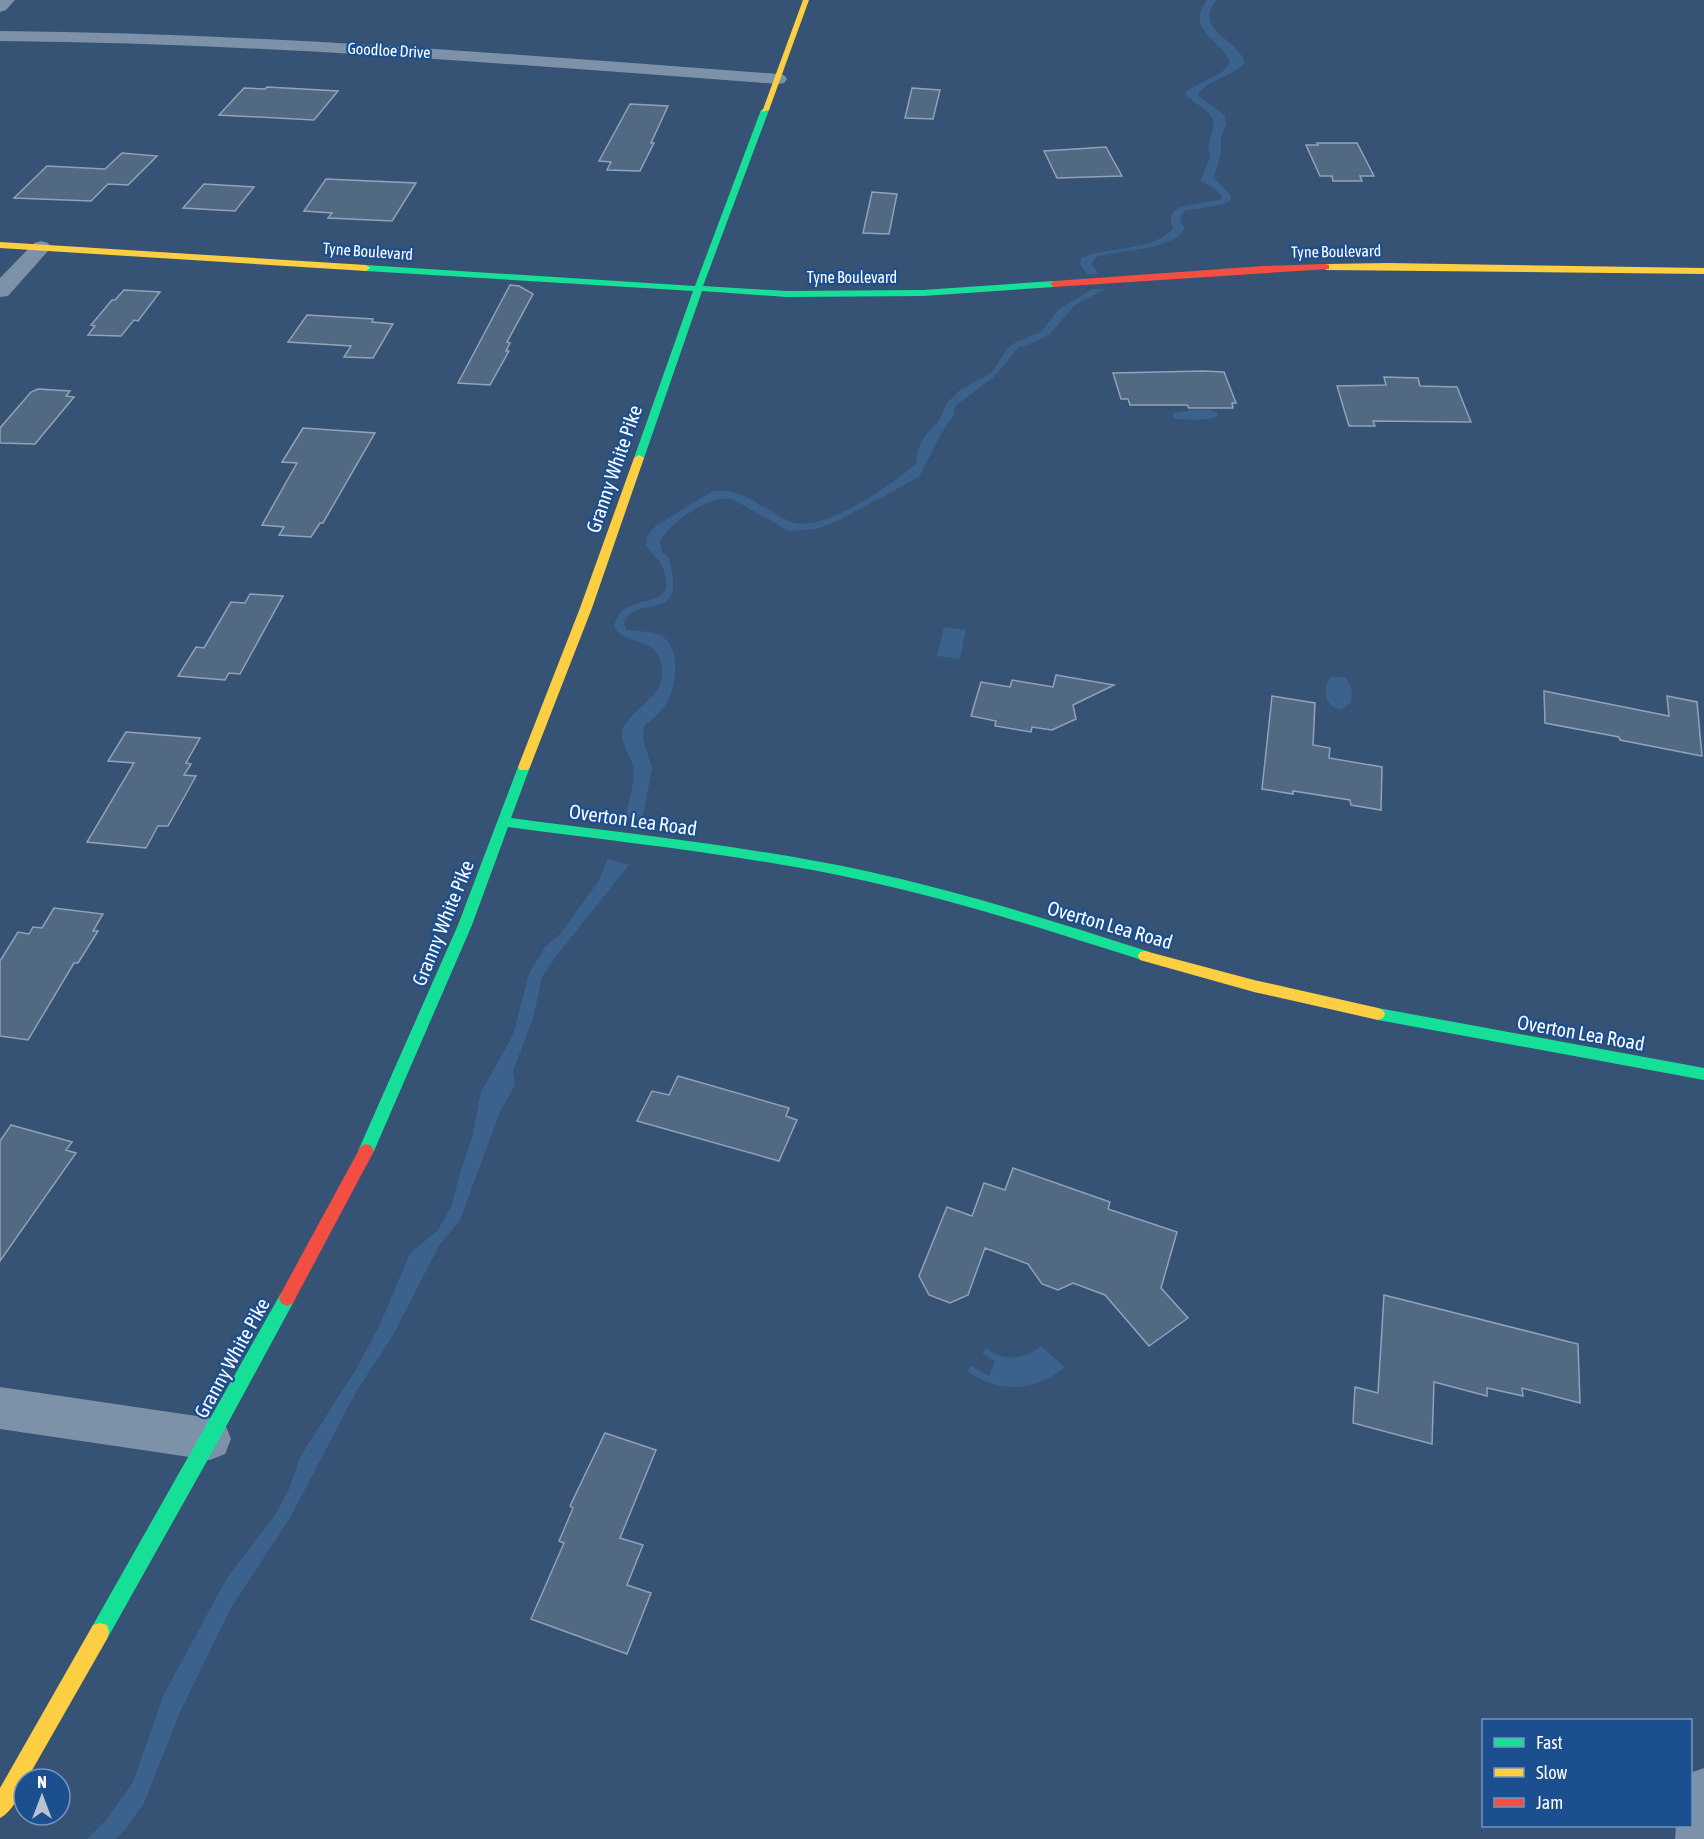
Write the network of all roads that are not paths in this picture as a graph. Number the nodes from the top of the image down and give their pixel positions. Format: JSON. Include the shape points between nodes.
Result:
{"nodes":[{"id":1,"x":7,"y":0,"type":"edge"},
{"id":2,"x":806,"y":0,"type":"edge"},
{"id":3,"x":0,"y":7,"type":"edge"},
{"id":4,"x":0,"y":36,"type":"edge"},
{"id":5,"x":778,"y":79,"type":"junction"},
{"id":6,"x":0,"y":245,"type":"edge"},
{"id":7,"x":41,"y":247,"type":"junction"},
{"id":8,"x":1704,"y":271,"type":"edge"},
{"id":9,"x":698,"y":289,"type":"junction"},
{"id":10,"x":0,"y":291,"type":"edge"},
{"id":11,"x":504,"y":822,"type":"junction"},
{"id":12,"x":1704,"y":1074,"type":"edge"},
{"id":13,"x":0,"y":1408,"type":"edge"},
{"id":14,"x":210,"y":1439,"type":"junction"},
{"id":15,"x":1704,"y":1792,"type":"edge"},
{"id":16,"x":0,"y":1808,"type":"edge"},
{"id":17,"x":1700,"y":1839,"type":"edge"}],
"edges":[{"from":1,"to":3,"type":"street"},
{"from":2,"to":5,"type":"street","name":"Granny White Pike"},
{"from":4,"to":5,"type":"street","name":"Goodloe Drive","via":[[341,47]]},
{"from":5,"to":9,"type":"street","name":"Granny White Pike"},
{"from":6,"to":7,"type":"street","name":"Tyne Boulevard"},
{"from":7,"to":9,"type":"street","name":"Tyne Boulevard"},
{"from":7,"to":10,"type":"street"},
{"from":8,"to":9,"type":"street","name":"Tyne Boulevard","via":[[1388,266],[1263,269],[899,294]]},
{"from":9,"to":11,"type":"street","name":"Granny White Pike","via":[[586,608]]},
{"from":11,"to":12,"type":"street","name":"Overton Lea Road","via":[[825,868],[924,890],[1190,969],[1282,992],[1497,1038]]},
{"from":11,"to":14,"type":"street","name":"Granny White Pike","via":[[465,925],[370,1144]]},
{"from":13,"to":14,"type":"street"},
{"from":14,"to":16,"type":"street","name":"Granny White Pike"},
{"from":15,"to":17,"type":"street"}]}
